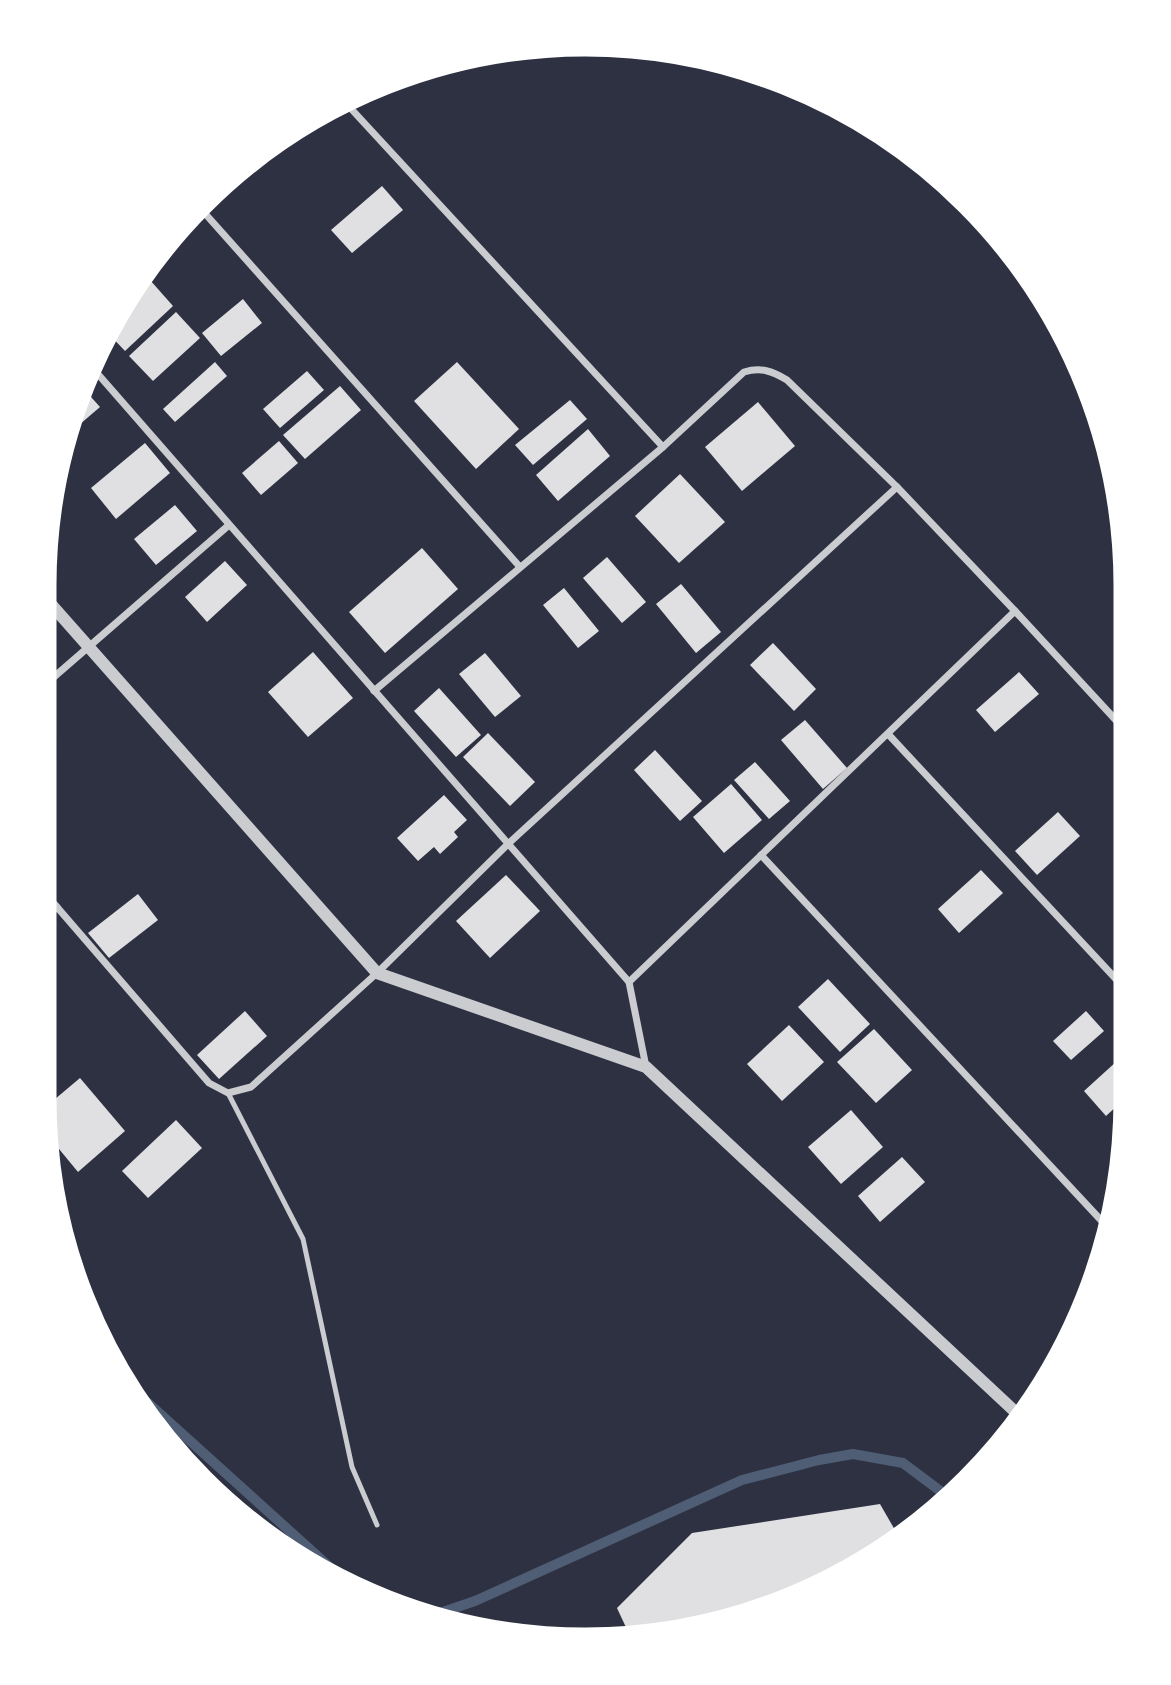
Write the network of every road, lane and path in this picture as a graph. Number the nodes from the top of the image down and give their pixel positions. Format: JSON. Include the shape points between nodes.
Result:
{"nodes":[{"id":1,"x":350,"y":107,"type":"edge"},
{"id":2,"x":205,"y":213,"type":"edge"},
{"id":3,"x":97,"y":373,"type":"edge"},
{"id":4,"x":663,"y":447,"type":"junction"},
{"id":5,"x":897,"y":487,"type":"junction"},
{"id":6,"x":229,"y":525,"type":"junction"},
{"id":7,"x":520,"y":567,"type":"junction"},
{"id":8,"x":52,"y":606,"type":"edge"},
{"id":9,"x":1014,"y":611,"type":"junction"},
{"id":10,"x":88,"y":648,"type":"junction"},
{"id":11,"x":52,"y":679,"type":"edge"},
{"id":12,"x":374,"y":691,"type":"junction"},
{"id":13,"x":1118,"y":722,"type":"edge"},
{"id":14,"x":888,"y":734,"type":"junction"},
{"id":15,"x":508,"y":844,"type":"junction"},
{"id":16,"x":761,"y":855,"type":"junction"},
{"id":17,"x":52,"y":901,"type":"edge"},
{"id":18,"x":57,"y":907,"type":"junction"},
{"id":19,"x":52,"y":911,"type":"edge"},
{"id":20,"x":377,"y":973,"type":"junction"},
{"id":21,"x":1118,"y":981,"type":"edge"},
{"id":22,"x":629,"y":982,"type":"junction"},
{"id":23,"x":646,"y":1067,"type":"junction"},
{"id":24,"x":228,"y":1093,"type":"junction"},
{"id":25,"x":1103,"y":1223,"type":"edge"},
{"id":26,"x":1016,"y":1413,"type":"edge"},
{"id":27,"x":377,"y":1525,"type":"dead end"}],
"edges":[{"from":1,"to":4,"type":"street"},
{"from":2,"to":7,"type":"street"},
{"from":3,"to":6,"type":"street"},
{"from":4,"to":5,"type":"street","via":[[744,372],[768,370],[787,380]]},
{"from":4,"to":7,"type":"street"},
{"from":5,"to":9,"type":"street"},
{"from":5,"to":15,"type":"street"},
{"from":6,"to":10,"type":"street"},
{"from":6,"to":12,"type":"street"},
{"from":7,"to":12,"type":"street"},
{"from":8,"to":10,"type":"street"},
{"from":9,"to":13,"type":"street"},
{"from":9,"to":14,"type":"street"},
{"from":10,"to":11,"type":"street"},
{"from":10,"to":20,"type":"street"},
{"from":12,"to":15,"type":"street"},
{"from":14,"to":16,"type":"street"},
{"from":14,"to":21,"type":"street"},
{"from":15,"to":20,"type":"street"},
{"from":15,"to":22,"type":"street"},
{"from":16,"to":22,"type":"street"},
{"from":16,"to":25,"type":"street"},
{"from":17,"to":18,"type":"street"},
{"from":18,"to":19,"type":"street"},
{"from":18,"to":24,"type":"street","via":[[209,1083]]},
{"from":20,"to":23,"type":"street"},
{"from":20,"to":24,"type":"street","via":[[251,1087]]},
{"from":22,"to":23,"type":"street"},
{"from":23,"to":26,"type":"street"},
{"from":24,"to":27,"type":"lane","via":[[303,1239],[352,1467]]}]}
